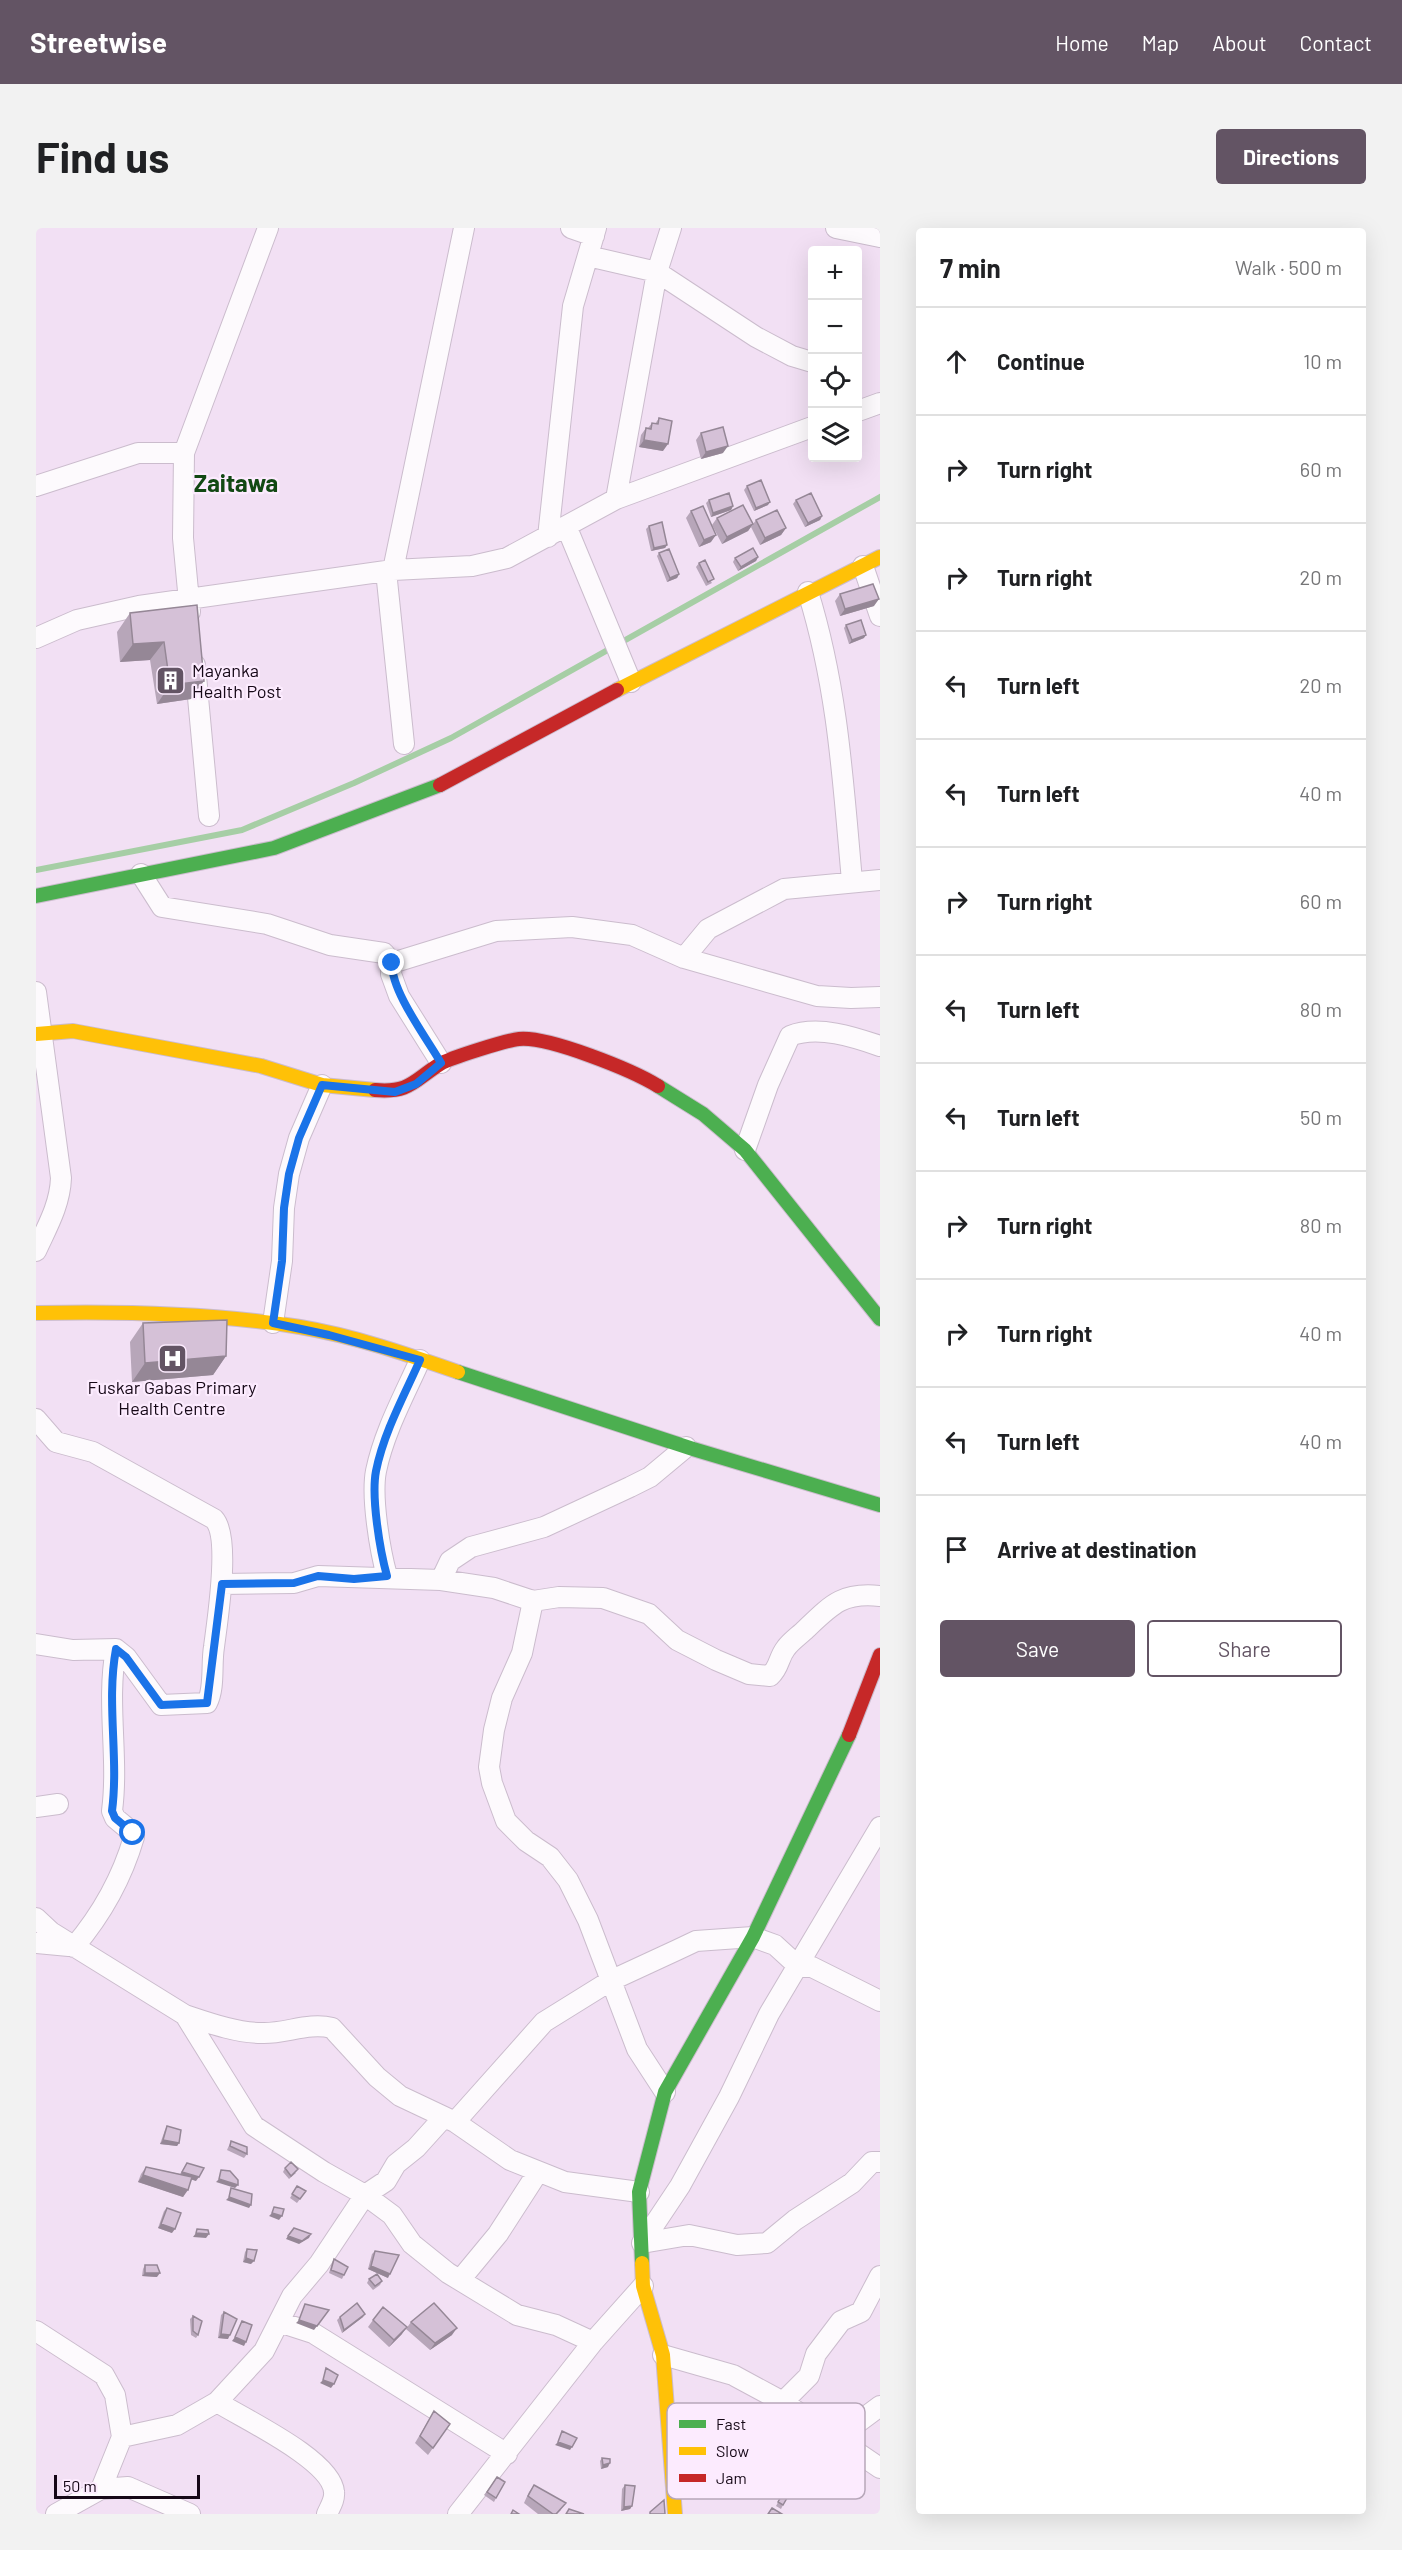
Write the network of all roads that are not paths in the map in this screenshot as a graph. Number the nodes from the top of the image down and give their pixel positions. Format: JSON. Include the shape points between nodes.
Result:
{"nodes":[{"id":1,"x":268,"y":228,"type":"edge"},
{"id":2,"x":464,"y":228,"type":"edge"},
{"id":3,"x":571,"y":228,"type":"edge"},
{"id":4,"x":671,"y":228,"type":"edge"},
{"id":5,"x":836,"y":228,"type":"edge"},
{"id":6,"x":595,"y":232,"type":"edge"},
{"id":7,"x":880,"y":237,"type":"edge"},
{"id":8,"x":588,"y":256,"type":"junction"},
{"id":9,"x":657,"y":272,"type":"junction"},
{"id":10,"x":808,"y":361,"type":"edge"},
{"id":11,"x":880,"y":403,"type":"edge"},
{"id":12,"x":862,"y":407,"type":"edge"},
{"id":13,"x":808,"y":429,"type":"edge"},
{"id":14,"x":184,"y":453,"type":"junction"},
{"id":15,"x":36,"y":486,"type":"edge"},
{"id":16,"x":616,"y":499,"type":"junction"},
{"id":17,"x":567,"y":528,"type":"junction"},
{"id":18,"x":548,"y":537,"type":"junction"},
{"id":19,"x":871,"y":561,"type":"edge"},
{"id":20,"x":389,"y":571,"type":"junction"},
{"id":21,"x":808,"y":592,"type":"junction"},
{"id":22,"x":188,"y":599,"type":"junction"},
{"id":23,"x":880,"y":616,"type":"edge"},
{"id":24,"x":36,"y":638,"type":"edge"},
{"id":25,"x":628,"y":676,"type":"junction"},
{"id":26,"x":404,"y":744,"type":"dead end"},
{"id":27,"x":209,"y":816,"type":"dead end"},
{"id":28,"x":141,"y":874,"type":"junction"},
{"id":29,"x":880,"y":880,"type":"edge"},
{"id":30,"x":852,"y":881,"type":"junction"},
{"id":31,"x":36,"y":896,"type":"edge"},
{"id":32,"x":684,"y":958,"type":"junction"},
{"id":33,"x":392,"y":963,"type":"junction"},
{"id":34,"x":36,"y":992,"type":"edge"},
{"id":35,"x":880,"y":997,"type":"edge"},
{"id":36,"x":38,"y":1034,"type":"edge"},
{"id":37,"x":880,"y":1046,"type":"edge"},
{"id":38,"x":441,"y":1063,"type":"junction"},
{"id":39,"x":322,"y":1085,"type":"junction"},
{"id":40,"x":745,"y":1150,"type":"junction"},
{"id":41,"x":36,"y":1251,"type":"edge"},
{"id":42,"x":36,"y":1314,"type":"edge"},
{"id":43,"x":880,"y":1319,"type":"edge"},
{"id":44,"x":273,"y":1323,"type":"junction"},
{"id":45,"x":420,"y":1360,"type":"junction"},
{"id":46,"x":36,"y":1419,"type":"edge"},
{"id":47,"x":686,"y":1447,"type":"junction"},
{"id":48,"x":880,"y":1505,"type":"edge"},
{"id":49,"x":387,"y":1576,"type":"junction"},
{"id":50,"x":441,"y":1580,"type":"junction"},
{"id":51,"x":222,"y":1584,"type":"junction"},
{"id":52,"x":880,"y":1596,"type":"edge"},
{"id":53,"x":533,"y":1601,"type":"junction"},
{"id":54,"x":36,"y":1644,"type":"edge"},
{"id":55,"x":116,"y":1649,"type":"junction"},
{"id":56,"x":880,"y":1655,"type":"edge"},
{"id":57,"x":875,"y":1684,"type":"edge"},
{"id":58,"x":58,"y":1804,"type":"dead end"},
{"id":59,"x":36,"y":1807,"type":"edge"},
{"id":60,"x":880,"y":1827,"type":"edge"},
{"id":61,"x":36,"y":1918,"type":"edge"},
{"id":62,"x":753,"y":1937,"type":"junction"},
{"id":63,"x":36,"y":1943,"type":"edge"},
{"id":64,"x":74,"y":1947,"type":"junction"},
{"id":65,"x":799,"y":1967,"type":"junction"},
{"id":66,"x":610,"y":1981,"type":"junction"},
{"id":67,"x":880,"y":2001,"type":"edge"},
{"id":68,"x":185,"y":2015,"type":"junction"},
{"id":69,"x":665,"y":2092,"type":"junction"},
{"id":70,"x":449,"y":2119,"type":"junction"},
{"id":71,"x":880,"y":2162,"type":"edge"},
{"id":72,"x":538,"y":2172,"type":"junction"},
{"id":73,"x":639,"y":2192,"type":"junction"},
{"id":74,"x":365,"y":2195,"type":"junction"},
{"id":75,"x":642,"y":2243,"type":"junction"},
{"id":76,"x":880,"y":2276,"type":"edge"},
{"id":77,"x":460,"y":2280,"type":"junction"},
{"id":78,"x":643,"y":2286,"type":"junction"},
{"id":79,"x":279,"y":2322,"type":"junction"},
{"id":80,"x":36,"y":2331,"type":"edge"},
{"id":81,"x":593,"y":2342,"type":"junction"},
{"id":82,"x":663,"y":2355,"type":"junction"},
{"id":83,"x":217,"y":2402,"type":"junction"},
{"id":84,"x":783,"y":2402,"type":"joint"},
{"id":85,"x":880,"y":2406,"type":"edge"},
{"id":86,"x":667,"y":2408,"type":"edge"},
{"id":87,"x":865,"y":2417,"type":"edge"},
{"id":88,"x":122,"y":2438,"type":"junction"},
{"id":89,"x":507,"y":2454,"type":"junction"},
{"id":90,"x":865,"y":2458,"type":"edge"},
{"id":91,"x":880,"y":2468,"type":"edge"},
{"id":92,"x":101,"y":2489,"type":"junction"},
{"id":93,"x":674,"y":2499,"type":"edge"},
{"id":94,"x":56,"y":2514,"type":"edge"},
{"id":95,"x":190,"y":2514,"type":"edge"},
{"id":96,"x":327,"y":2514,"type":"edge"},
{"id":97,"x":458,"y":2514,"type":"edge"},
{"id":98,"x":675,"y":2514,"type":"edge"}],
"edges":[{"from":1,"to":14,"type":"street"},
{"from":2,"to":20,"type":"street"},
{"from":3,"to":6,"type":"street"},
{"from":4,"to":9,"type":"street"},
{"from":5,"to":7,"type":"street"},
{"from":6,"to":8,"type":"street"},
{"from":8,"to":9,"type":"street"},
{"from":8,"to":18,"type":"street","via":[[573,306]]},
{"from":9,"to":10,"type":"street","via":[[756,337]]},
{"from":9,"to":16,"type":"street"},
{"from":11,"to":12,"type":"street"},
{"from":13,"to":16,"type":"street"},
{"from":14,"to":15,"type":"street","via":[[138,453]]},
{"from":14,"to":22,"type":"street","via":[[183,538]]},
{"from":16,"to":17,"type":"street"},
{"from":17,"to":18,"type":"street"},
{"from":17,"to":25,"type":"street"},
{"from":18,"to":20,"type":"street","via":[[507,558],[472,566]]},
{"from":19,"to":21,"type":"street"},
{"from":19,"to":23,"type":"street"},
{"from":20,"to":22,"type":"street"},
{"from":20,"to":26,"type":"street"},
{"from":21,"to":25,"type":"street"},
{"from":21,"to":30,"type":"street","via":[[824,646],[838,722]]},
{"from":22,"to":24,"type":"street","via":[[76,620]]},
{"from":22,"to":27,"type":"street"},
{"from":25,"to":28,"type":"street","via":[[442,784],[274,848]]},
{"from":28,"to":31,"type":"street"},
{"from":28,"to":33,"type":"street","via":[[162,907],[267,924],[352,950],[380,951]]},
{"from":29,"to":30,"type":"street"},
{"from":30,"to":32,"type":"street","via":[[784,889],[708,929]]},
{"from":32,"to":33,"type":"street","via":[[632,936],[572,927],[496,932]]},
{"from":32,"to":35,"type":"street","via":[[817,996]]},
{"from":33,"to":38,"type":"street","via":[[399,996]]},
{"from":34,"to":36,"type":"street"},
{"from":36,"to":39,"type":"street","via":[[73,1031],[261,1066]]},
{"from":36,"to":41,"type":"street","via":[[61,1178],[52,1217]]},
{"from":37,"to":40,"type":"street","via":[[819,1032],[790,1036]]},
{"from":38,"to":39,"type":"street","via":[[416,1084],[395,1092]]},
{"from":38,"to":40,"type":"street","via":[[519,1039],[539,1041],[637,1073],[703,1114]]},
{"from":39,"to":44,"type":"street","via":[[299,1138],[289,1174]]},
{"from":40,"to":43,"type":"street"},
{"from":42,"to":44,"type":"street","via":[[93,1311]]},
{"from":44,"to":45,"type":"street"},
{"from":45,"to":47,"type":"street"},
{"from":45,"to":49,"type":"street","via":[[391,1424],[375,1474]]},
{"from":46,"to":51,"type":"street","via":[[56,1442],[93,1452],[214,1519],[218,1523]]},
{"from":47,"to":48,"type":"street"},
{"from":47,"to":50,"type":"street","via":[[650,1477],[544,1527],[471,1547],[450,1561]]},
{"from":49,"to":50,"type":"street"},
{"from":49,"to":51,"type":"street","via":[[318,1576],[294,1583]]},
{"from":50,"to":53,"type":"street","via":[[494,1588]]},
{"from":51,"to":55,"type":"street","via":[[207,1703],[161,1705]]},
{"from":52,"to":53,"type":"street","via":[[861,1594],[831,1605],[785,1649],[779,1669],[770,1676],[749,1674],[716,1660],[677,1640],[649,1614],[603,1598]]},
{"from":53,"to":66,"type":"street","via":[[522,1653],[502,1698],[489,1767],[507,1821],[526,1841],[550,1857],[568,1880],[588,1920]]},
{"from":54,"to":55,"type":"street","via":[[73,1650]]},
{"from":55,"to":64,"type":"street","via":[[111,1673],[112,1811],[134,1837],[113,1892]]},
{"from":56,"to":57,"type":"street"},
{"from":57,"to":62,"type":"street"},
{"from":58,"to":59,"type":"street"},
{"from":60,"to":65,"type":"street"},
{"from":61,"to":64,"type":"street"},
{"from":62,"to":65,"type":"street","via":[[776,1945]]},
{"from":62,"to":66,"type":"street","via":[[696,1941]]},
{"from":62,"to":69,"type":"street"},
{"from":63,"to":64,"type":"street"},
{"from":64,"to":68,"type":"street"},
{"from":65,"to":67,"type":"street","via":[[812,1967]]},
{"from":65,"to":75,"type":"street","via":[[769,2014],[680,2186]]},
{"from":66,"to":69,"type":"street","via":[[637,2049]]},
{"from":66,"to":70,"type":"street","via":[[544,2022]]},
{"from":68,"to":70,"type":"street","via":[[262,2033],[332,2028],[400,2096]]},
{"from":68,"to":74,"type":"street","via":[[254,2126]]},
{"from":69,"to":73,"type":"street"},
{"from":70,"to":72,"type":"street","via":[[491,2149]]},
{"from":70,"to":74,"type":"street","via":[[396,2164],[386,2181]]},
{"from":71,"to":75,"type":"street","via":[[872,2162],[852,2183],[767,2243],[737,2245],[689,2235]]},
{"from":72,"to":73,"type":"street","via":[[565,2182]]},
{"from":72,"to":77,"type":"street","via":[[498,2234]]},
{"from":73,"to":75,"type":"street"},
{"from":74,"to":77,"type":"street","via":[[392,2215],[412,2244]]},
{"from":74,"to":79,"type":"street","via":[[319,2264],[292,2296]]},
{"from":75,"to":78,"type":"street"},
{"from":76,"to":84,"type":"street","via":[[861,2312],[841,2320],[816,2354],[809,2376]]},
{"from":77,"to":81,"type":"street","via":[[517,2315],[556,2325]]},
{"from":78,"to":81,"type":"street"},
{"from":78,"to":82,"type":"street"},
{"from":79,"to":83,"type":"street","via":[[264,2351]]},
{"from":79,"to":89,"type":"street","via":[[313,2333]]},
{"from":80,"to":88,"type":"street","via":[[104,2375],[115,2395]]},
{"from":81,"to":89,"type":"street"},
{"from":82,"to":84,"type":"street","via":[[733,2375]]},
{"from":82,"to":86,"type":"street"},
{"from":83,"to":88,"type":"street","via":[[177,2425]]},
{"from":83,"to":96,"type":"street","via":[[290,2444],[321,2469],[333,2484],[335,2494]]},
{"from":85,"to":87,"type":"street"},
{"from":88,"to":92,"type":"street"},
{"from":89,"to":97,"type":"street"},
{"from":90,"to":91,"type":"street"},
{"from":92,"to":94,"type":"street"},
{"from":92,"to":95,"type":"street","via":[[128,2487]]},
{"from":93,"to":98,"type":"street"}]}
